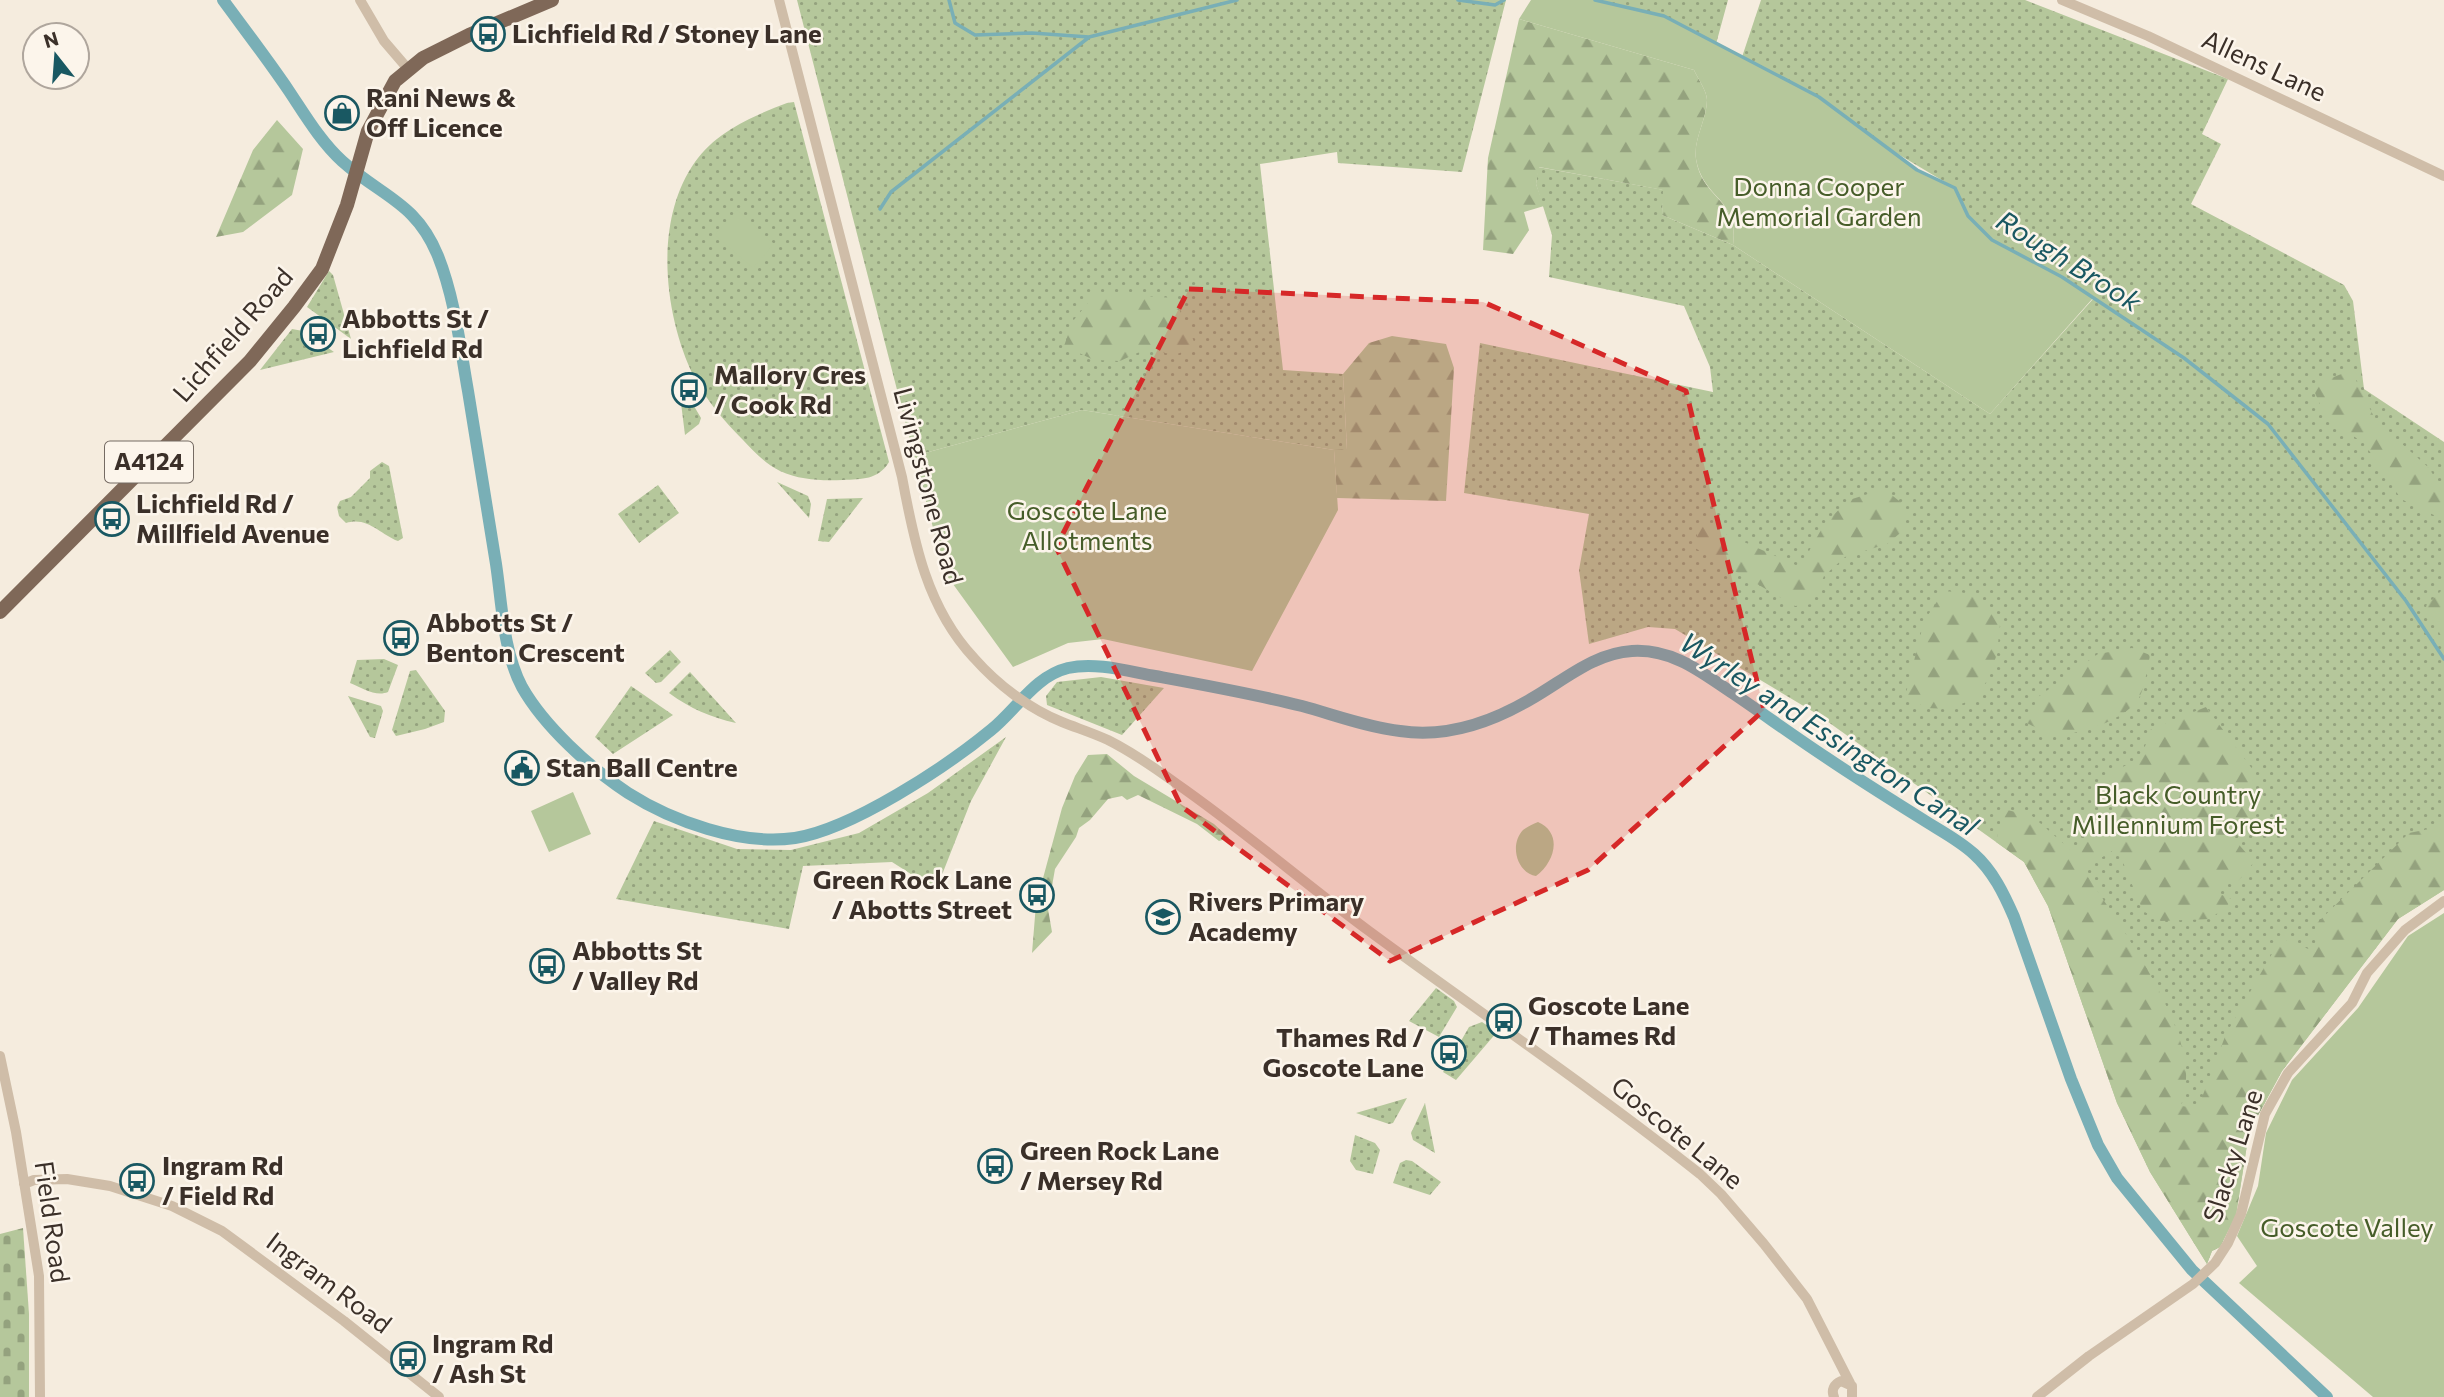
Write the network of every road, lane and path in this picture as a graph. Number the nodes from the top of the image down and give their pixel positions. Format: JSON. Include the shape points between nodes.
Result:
{"nodes":[{"id":1,"x":360,"y":0,"type":"edge"},
{"id":2,"x":552,"y":0,"type":"edge"},
{"id":3,"x":779,"y":0,"type":"edge"},
{"id":4,"x":2062,"y":0,"type":"edge"},
{"id":5,"x":408,"y":69,"type":"junction"},
{"id":6,"x":2444,"y":176,"type":"edge"},
{"id":7,"x":0,"y":612,"type":"edge"},
{"id":8,"x":1311,"y":887,"type":"joint"},
{"id":9,"x":2444,"y":901,"type":"edge"},
{"id":10,"x":0,"y":1056,"type":"edge"},
{"id":11,"x":24,"y":1184,"type":"junction"},
{"id":12,"x":1835,"y":1356,"type":"junction"},
{"id":13,"x":1834,"y":1391,"type":"edge"},
{"id":14,"x":1854,"y":1392,"type":"edge"},
{"id":15,"x":40,"y":1397,"type":"edge"},
{"id":16,"x":439,"y":1397,"type":"edge"},
{"id":17,"x":2037,"y":1397,"type":"edge"}],
"edges":[{"from":1,"to":5,"type":"street","via":[[384,41]]},
{"from":2,"to":5,"type":"main road","name":"Lichfield Road","number":"A4124","via":[[468,35]]},
{"from":3,"to":8,"type":"street","name":"Livingstone Road","via":[[912,531],[937,605],[954,634],[1001,684],[1038,710],[1106,739],[1166,775]]},
{"from":4,"to":6,"type":"street","name":"Allens Lane"},
{"from":5,"to":7,"type":"main road","name":"Lichfield Road","number":"A4124","via":[[395,81],[377,112],[338,233],[322,269],[294,307],[250,361]]},
{"from":8,"to":12,"type":"street","name":"Goscote Lane","via":[[1700,1174],[1782,1265],[1816,1315]]},
{"from":9,"to":17,"type":"street","name":"Slacky Lane","via":[[2405,930],[2367,973],[2352,1003],[2288,1073],[2265,1114],[2241,1214],[2228,1243],[2210,1266],[2193,1284]]},
{"from":10,"to":11,"type":"street","name":"Field Road"},
{"from":11,"to":15,"type":"street","name":"Field Road","via":[[39,1276]]},
{"from":11,"to":16,"type":"street","name":"Ingram Road","via":[[67,1180],[110,1186],[172,1206],[222,1231]]},
{"from":12,"to":13,"type":"street","name":"Goscote Lane"},
{"from":12,"to":14,"type":"street","name":"Goscote Lane"},
{"from":13,"to":14,"type":"street","via":[[1842,1381]]}]}
